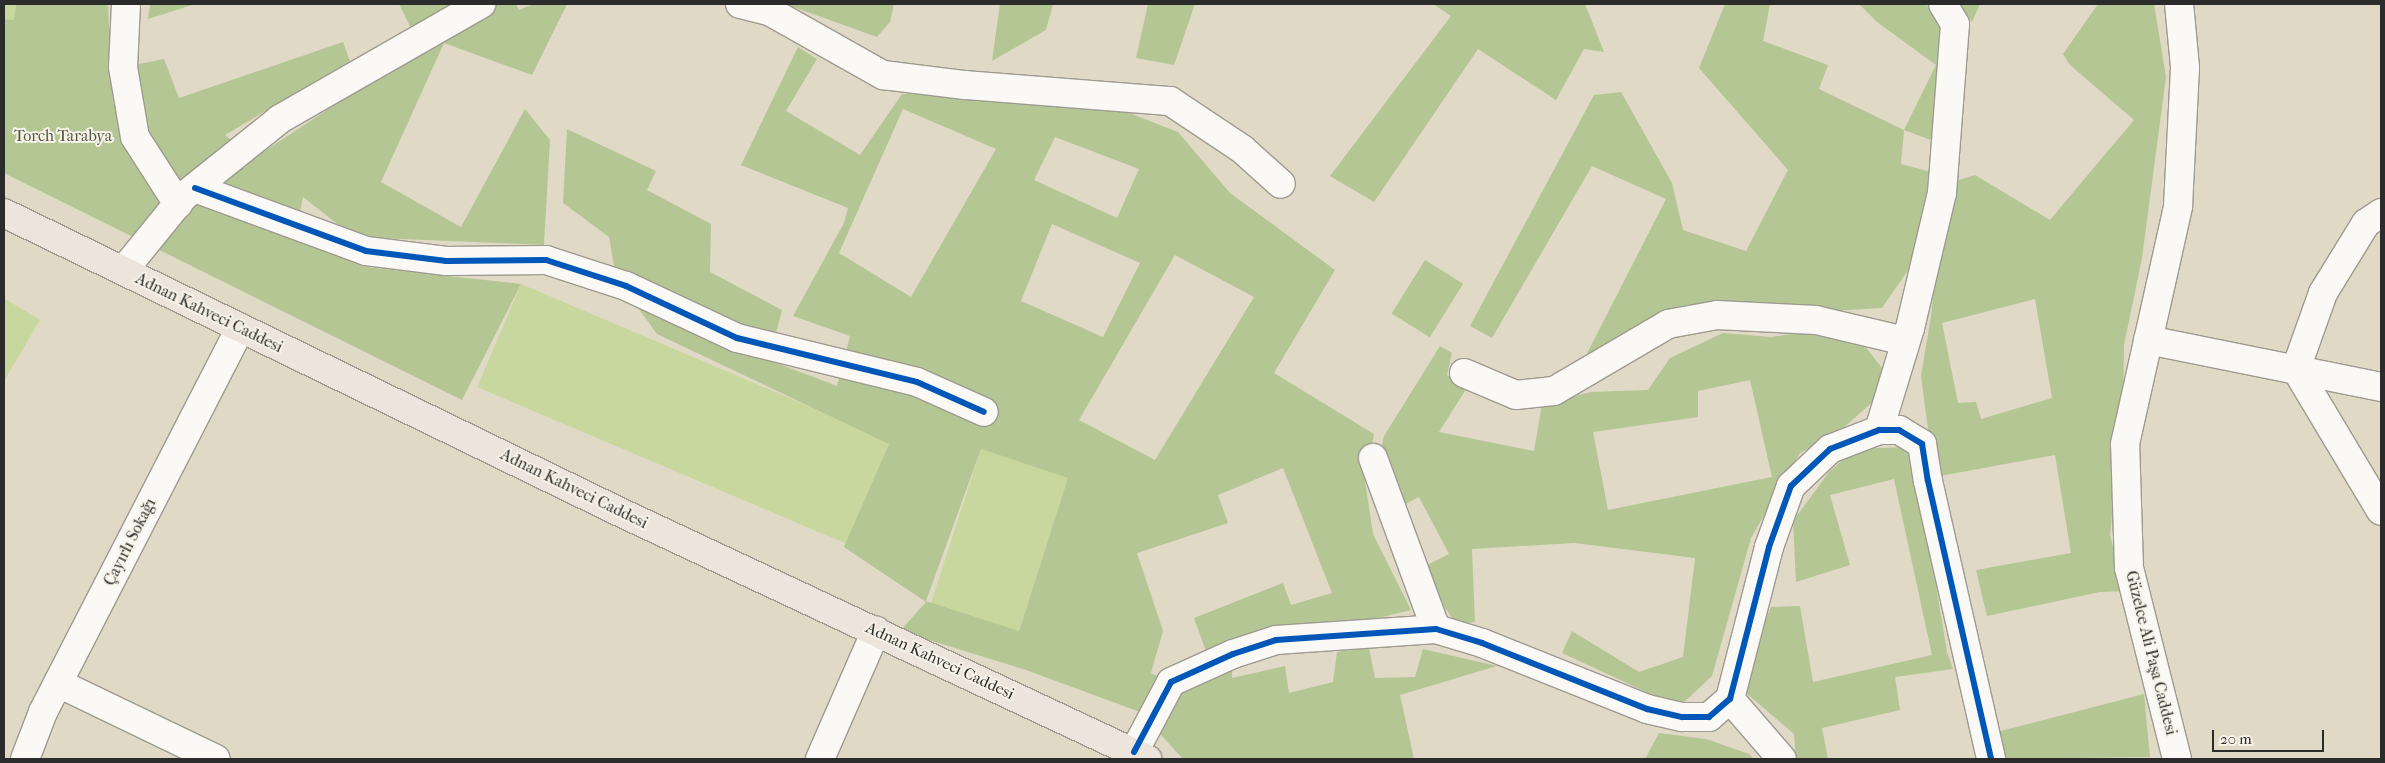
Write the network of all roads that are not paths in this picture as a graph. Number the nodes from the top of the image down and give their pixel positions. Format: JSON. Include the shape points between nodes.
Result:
{"nodes":[{"id":1,"x":126,"y":4,"type":"edge"},
{"id":2,"x":481,"y":4,"type":"edge"},
{"id":3,"x":740,"y":4,"type":"edge"},
{"id":4,"x":1943,"y":4,"type":"edge"},
{"id":5,"x":2179,"y":4,"type":"edge"},
{"id":6,"x":1281,"y":184,"type":"dead end"},
{"id":7,"x":186,"y":196,"type":"junction"},
{"id":8,"x":2381,"y":212,"type":"edge"},
{"id":9,"x":4,"y":213,"type":"edge"},
{"id":10,"x":123,"y":271,"type":"junction"},
{"id":11,"x":240,"y":328,"type":"junction"},
{"id":12,"x":2148,"y":340,"type":"junction"},
{"id":13,"x":1906,"y":341,"type":"junction"},
{"id":14,"x":2296,"y":369,"type":"junction"},
{"id":15,"x":1464,"y":373,"type":"dead end"},
{"id":16,"x":2381,"y":387,"type":"edge"},
{"id":17,"x":984,"y":412,"type":"dead end"},
{"id":18,"x":1879,"y":430,"type":"junction"},
{"id":19,"x":1372,"y":458,"type":"dead end"},
{"id":20,"x":2381,"y":511,"type":"edge"},
{"id":21,"x":1436,"y":629,"type":"junction"},
{"id":22,"x":876,"y":631,"type":"junction"},
{"id":23,"x":58,"y":683,"type":"junction"},
{"id":24,"x":1730,"y":699,"type":"junction"},
{"id":25,"x":1140,"y":756,"type":"edge"},
{"id":26,"x":25,"y":759,"type":"edge"},
{"id":27,"x":216,"y":759,"type":"edge"},
{"id":28,"x":820,"y":759,"type":"edge"},
{"id":29,"x":1782,"y":759,"type":"edge"},
{"id":30,"x":1991,"y":759,"type":"edge"},
{"id":31,"x":2177,"y":759,"type":"edge"}],
"edges":[{"from":1,"to":7,"type":"street","via":[[123,67],[135,137]]},
{"from":2,"to":7,"type":"street","via":[[280,119]]},
{"from":3,"to":6,"type":"street","via":[[771,12],[883,75],[965,86],[1170,101],[1242,148]]},
{"from":4,"to":13,"type":"street","via":[[1955,24],[1942,194]]},
{"from":5,"to":12,"type":"street","name":"Güzelce Ali Paşa Caddesi","via":[[2186,67],[2178,206]]},
{"from":7,"to":10,"type":"street"},
{"from":7,"to":17,"type":"street","via":[[366,251],[446,261],[546,260],[626,286],[737,338],[917,382]]},
{"from":8,"to":14,"type":"street","via":[[2366,224],[2323,293]]},
{"from":9,"to":10,"type":"main road","name":"Adnan Kahveci Caddesi"},
{"from":10,"to":11,"type":"main road","name":"Adnan Kahveci Caddesi"},
{"from":11,"to":22,"type":"main road","name":"Adnan Kahveci Caddesi","via":[[624,514]]},
{"from":11,"to":23,"type":"street","name":"Çayırlı Sokağı"},
{"from":12,"to":14,"type":"street"},
{"from":12,"to":31,"type":"street","name":"Güzelce Ali Paşa Caddesi","via":[[2125,444],[2129,568]]},
{"from":13,"to":15,"type":"street","via":[[1816,320],[1717,315],[1668,324],[1554,391],[1516,394]]},
{"from":13,"to":18,"type":"street"},
{"from":14,"to":16,"type":"street"},
{"from":14,"to":20,"type":"street"},
{"from":18,"to":24,"type":"street","via":[[1830,449],[1791,486],[1769,547]]},
{"from":18,"to":30,"type":"street","via":[[1899,430],[1922,444]]},
{"from":19,"to":21,"type":"street"},
{"from":21,"to":24,"type":"street","via":[[1482,643],[1647,709],[1682,717],[1709,717]]},
{"from":21,"to":25,"type":"street","via":[[1276,640],[1233,654],[1171,682]]},
{"from":22,"to":25,"type":"main road","name":"Adnan Kahveci Caddesi"},
{"from":22,"to":28,"type":"street"},
{"from":23,"to":26,"type":"street","name":"Çayırlı Sokağı"},
{"from":23,"to":27,"type":"street"},
{"from":24,"to":29,"type":"street"}]}
